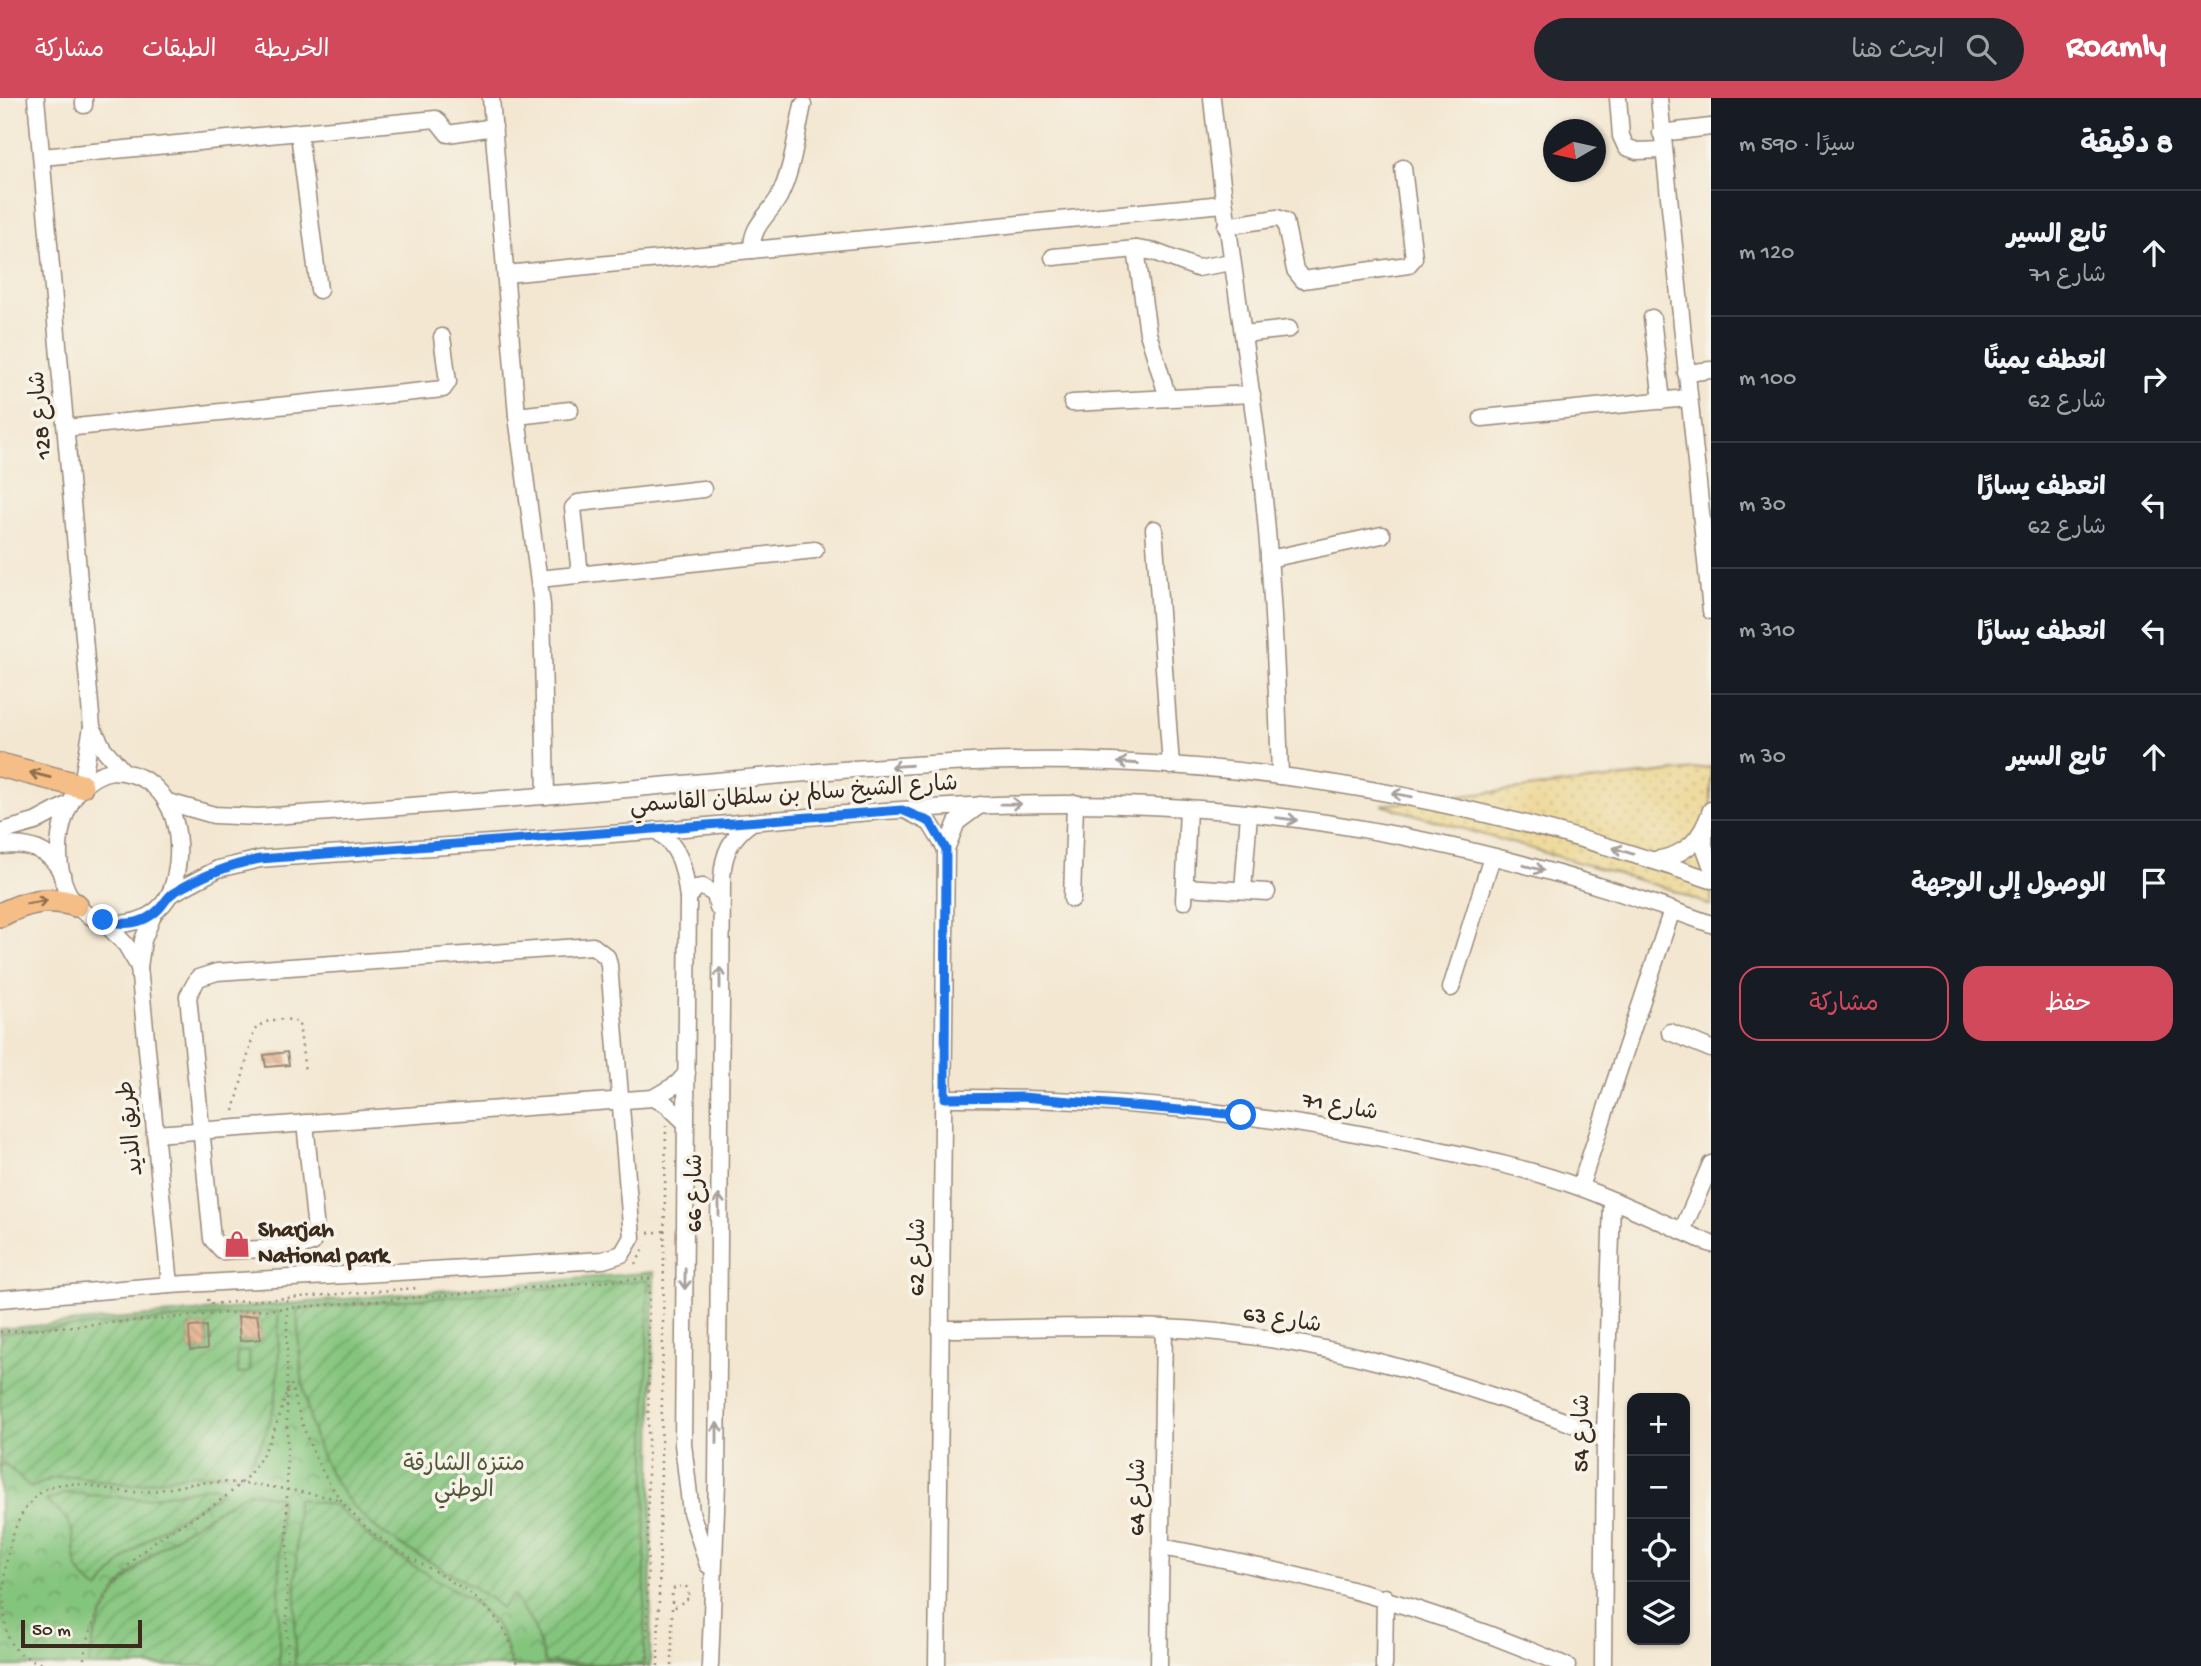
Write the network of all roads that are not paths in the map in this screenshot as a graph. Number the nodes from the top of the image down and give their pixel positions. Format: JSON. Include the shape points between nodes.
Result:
{"nodes":[{"id":1,"x":36,"y":98,"type":"edge"},
{"id":2,"x":491,"y":98,"type":"edge"},
{"id":3,"x":1212,"y":98,"type":"edge"},
{"id":4,"x":1618,"y":98,"type":"edge"},
{"id":5,"x":1659,"y":98,"type":"edge"},
{"id":6,"x":803,"y":105,"type":"dead end"},
{"id":7,"x":494,"y":127,"type":"junction"},
{"id":8,"x":1711,"y":127,"type":"edge"},
{"id":9,"x":1661,"y":132,"type":"junction"},
{"id":10,"x":299,"y":134,"type":"junction"},
{"id":11,"x":1663,"y":150,"type":"junction"},
{"id":12,"x":42,"y":157,"type":"junction"},
{"id":13,"x":1403,"y":169,"type":"dead end"},
{"id":14,"x":1223,"y":204,"type":"junction"},
{"id":15,"x":1226,"y":226,"type":"junction"},
{"id":16,"x":1136,"y":249,"type":"junction"},
{"id":17,"x":753,"y":250,"type":"junction"},
{"id":18,"x":1053,"y":257,"type":"dead end"},
{"id":19,"x":1232,"y":262,"type":"junction"},
{"id":20,"x":506,"y":274,"type":"junction"},
{"id":21,"x":320,"y":290,"type":"dead end"},
{"id":22,"x":1652,"y":318,"type":"dead end"},
{"id":23,"x":1289,"y":329,"type":"dead end"},
{"id":24,"x":1243,"y":334,"type":"junction"},
{"id":25,"x":442,"y":337,"type":"dead end"},
{"id":26,"x":1711,"y":370,"type":"edge"},
{"id":27,"x":1686,"y":373,"type":"junction"},
{"id":28,"x":1252,"y":394,"type":"junction"},
{"id":29,"x":1168,"y":398,"type":"junction"},
{"id":30,"x":1688,"y":398,"type":"junction"},
{"id":31,"x":1662,"y":401,"type":"junction"},
{"id":32,"x":1072,"y":403,"type":"dead end"},
{"id":33,"x":570,"y":410,"type":"dead end"},
{"id":34,"x":517,"y":416,"type":"junction"},
{"id":35,"x":1482,"y":418,"type":"dead end"},
{"id":36,"x":66,"y":428,"type":"junction"},
{"id":37,"x":703,"y":489,"type":"dead end"},
{"id":38,"x":1154,"y":529,"type":"dead end"},
{"id":39,"x":1382,"y":535,"type":"dead end"},
{"id":40,"x":814,"y":550,"type":"dead end"},
{"id":41,"x":1269,"y":559,"type":"junction"},
{"id":42,"x":580,"y":575,"type":"junction"},
{"id":43,"x":540,"y":579,"type":"junction"},
{"id":44,"x":1711,"y":611,"type":"edge"},
{"id":45,"x":92,"y":727,"type":"junction"},
{"id":46,"x":0,"y":765,"type":"edge"},
{"id":47,"x":1171,"y":765,"type":"junction"},
{"id":48,"x":123,"y":771,"type":"junction"},
{"id":49,"x":1280,"y":776,"type":"junction"},
{"id":50,"x":77,"y":791,"type":"junction"},
{"id":51,"x":546,"y":796,"type":"junction"},
{"id":52,"x":168,"y":802,"type":"junction"},
{"id":53,"x":1075,"y":803,"type":"junction"},
{"id":54,"x":981,"y":804,"type":"junction"},
{"id":55,"x":1188,"y":808,"type":"junction"},
{"id":56,"x":902,"y":810,"type":"junction"},
{"id":57,"x":1711,"y":810,"type":"edge"},
{"id":58,"x":1249,"y":814,"type":"junction"},
{"id":59,"x":752,"y":822,"type":"junction"},
{"id":60,"x":656,"y":830,"type":"junction"},
{"id":61,"x":1704,"y":831,"type":"junction"},
{"id":62,"x":0,"y":832,"type":"edge"},
{"id":63,"x":0,"y":846,"type":"edge"},
{"id":64,"x":946,"y":849,"type":"junction"},
{"id":65,"x":1492,"y":857,"type":"junction"},
{"id":66,"x":1654,"y":860,"type":"junction"},
{"id":67,"x":1711,"y":866,"type":"edge"},
{"id":68,"x":63,"y":876,"type":"junction"},
{"id":69,"x":1711,"y":880,"type":"edge"},
{"id":70,"x":1243,"y":890,"type":"junction"},
{"id":71,"x":1267,"y":892,"type":"dead end"},
{"id":72,"x":169,"y":895,"type":"junction"},
{"id":73,"x":688,"y":898,"type":"junction"},
{"id":74,"x":1072,"y":899,"type":"dead end"},
{"id":75,"x":76,"y":905,"type":"junction"},
{"id":76,"x":1672,"y":910,"type":"junction"},
{"id":77,"x":0,"y":915,"type":"edge"},
{"id":78,"x":153,"y":915,"type":"junction"},
{"id":79,"x":103,"y":920,"type":"junction"},
{"id":80,"x":1711,"y":924,"type":"edge"},
{"id":81,"x":720,"y":932,"type":"junction"},
{"id":82,"x":139,"y":967,"type":"junction"},
{"id":83,"x":1451,"y":988,"type":"dead end"},
{"id":84,"x":1670,"y":1032,"type":"dead end"},
{"id":85,"x":1711,"y":1049,"type":"edge"},
{"id":86,"x":687,"y":1073,"type":"junction"},
{"id":87,"x":945,"y":1098,"type":"junction"},
{"id":88,"x":621,"y":1100,"type":"junction"},
{"id":89,"x":659,"y":1101,"type":"junction"},
{"id":90,"x":686,"y":1123,"type":"junction"},
{"id":91,"x":305,"y":1124,"type":"junction"},
{"id":92,"x":199,"y":1131,"type":"junction"},
{"id":93,"x":155,"y":1134,"type":"junction"},
{"id":94,"x":1711,"y":1164,"type":"edge"},
{"id":95,"x":1580,"y":1187,"type":"junction"},
{"id":96,"x":1612,"y":1201,"type":"junction"},
{"id":97,"x":1682,"y":1231,"type":"junction"},
{"id":98,"x":1711,"y":1244,"type":"edge"},
{"id":99,"x":170,"y":1285,"type":"junction"},
{"id":100,"x":0,"y":1299,"type":"edge"},
{"id":101,"x":1164,"y":1328,"type":"junction"},
{"id":102,"x":940,"y":1329,"type":"junction"},
{"id":103,"x":1605,"y":1436,"type":"junction"},
{"id":104,"x":717,"y":1483,"type":"junction"},
{"id":105,"x":686,"y":1487,"type":"junction"},
{"id":106,"x":1161,"y":1547,"type":"junction"},
{"id":107,"x":711,"y":1574,"type":"junction"},
{"id":108,"x":1385,"y":1597,"type":"junction"},
{"id":109,"x":710,"y":1666,"type":"edge"},
{"id":110,"x":937,"y":1666,"type":"edge"},
{"id":111,"x":1159,"y":1666,"type":"edge"},
{"id":112,"x":1384,"y":1666,"type":"edge"},
{"id":113,"x":1567,"y":1666,"type":"edge"},
{"id":114,"x":1603,"y":1666,"type":"edge"}],
"edges":[{"from":1,"to":12,"type":"street","name":"شارع 128"},
{"from":2,"to":7,"type":"street"},
{"from":3,"to":14,"type":"street"},
{"from":4,"to":11,"type":"street","via":[[1626,147]]},
{"from":5,"to":9,"type":"street"},
{"from":6,"to":17,"type":"street","via":[[784,183],[754,233]]},
{"from":7,"to":10,"type":"street","via":[[448,134],[436,119]]},
{"from":7,"to":20,"type":"street"},
{"from":8,"to":9,"type":"street"},
{"from":9,"to":11,"type":"street"},
{"from":10,"to":12,"type":"street"},
{"from":10,"to":21,"type":"street"},
{"from":11,"to":27,"type":"street"},
{"from":12,"to":36,"type":"street","name":"شارع 128"},
{"from":13,"to":15,"type":"street","via":[[1414,258],[1408,265],[1303,279],[1295,271],[1285,221]]},
{"from":14,"to":15,"type":"street"},
{"from":14,"to":17,"type":"street"},
{"from":15,"to":19,"type":"street"},
{"from":16,"to":18,"type":"street"},
{"from":16,"to":19,"type":"street","via":[[1197,268]]},
{"from":16,"to":29,"type":"street","via":[[1148,333]]},
{"from":17,"to":20,"type":"street"},
{"from":19,"to":24,"type":"street"},
{"from":20,"to":34,"type":"street"},
{"from":22,"to":31,"type":"street"},
{"from":23,"to":24,"type":"street"},
{"from":24,"to":28,"type":"street"},
{"from":25,"to":36,"type":"street","via":[[448,377],[443,389]]},
{"from":26,"to":27,"type":"street"},
{"from":27,"to":30,"type":"street"},
{"from":28,"to":29,"type":"street"},
{"from":28,"to":41,"type":"street"},
{"from":29,"to":32,"type":"street"},
{"from":30,"to":31,"type":"street"},
{"from":30,"to":44,"type":"street"},
{"from":31,"to":35,"type":"street"},
{"from":33,"to":34,"type":"street"},
{"from":34,"to":43,"type":"street"},
{"from":36,"to":45,"type":"street","name":"شارع 128"},
{"from":37,"to":42,"type":"street","via":[[578,503],[573,508]]},
{"from":38,"to":47,"type":"street"},
{"from":39,"to":41,"type":"street"},
{"from":40,"to":42,"type":"street"},
{"from":41,"to":49,"type":"street"},
{"from":42,"to":43,"type":"street"},
{"from":43,"to":51,"type":"street"},
{"from":45,"to":48,"type":"street","name":"شارع 128"},
{"from":45,"to":50,"type":"street","name":"شارع 128"},
{"from":50,"to":46,"type":"highway","one_way":true},
{"from":47,"to":49,"type":"street","name":"شارع الشيخ سالم بن سلطان القاسمي"},
{"from":47,"to":51,"type":"street","name":"شارع الشيخ سالم بن سلطان القاسمي","one_way":true,"via":[[947,762]]},
{"from":48,"to":50,"type":"street","via":[[103,773]]},
{"from":48,"to":52,"type":"street","via":[[153,784]]},
{"from":66,"to":49,"type":"street","name":"شارع الشيخ سالم بن سلطان القاسمي","one_way":true,"via":[[1457,806]]},
{"from":50,"to":62,"type":"street","via":[[35,822]]},
{"from":50,"to":68,"type":"street","via":[[61,836]]},
{"from":51,"to":52,"type":"street","name":"شارع الشيخ سالم بن سلطان القاسمي","via":[[247,818],[214,815]]},
{"from":52,"to":72,"type":"street","via":[[178,848]]},
{"from":54,"to":53,"type":"street","name":"شارع الشيخ سالم بن سلطان القاسمي","one_way":true},
{"from":53,"to":55,"type":"street","name":"شارع الشيخ سالم بن سلطان القاسمي"},
{"from":53,"to":74,"type":"street"},
{"from":54,"to":56,"type":"street","name":"شارع الشيخ سالم بن سلطان القاسمي"},
{"from":54,"to":64,"type":"street","name":"شارع 62","via":[[957,822]]},
{"from":55,"to":58,"type":"street","name":"شارع الشيخ سالم بن سلطان القاسمي"},
{"from":55,"to":70,"type":"street","via":[[1184,894]]},
{"from":56,"to":59,"type":"street","name":"شارع الشيخ سالم بن سلطان القاسمي"},
{"from":56,"to":64,"type":"street","via":[[930,822]]},
{"from":57,"to":61,"type":"street"},
{"from":58,"to":65,"type":"street","name":"شارع الشيخ سالم بن سلطان القاسمي","one_way":true,"via":[[1384,834]]},
{"from":58,"to":70,"type":"street"},
{"from":59,"to":60,"type":"street","name":"شارع الشيخ سالم بن سلطان القاسمي"},
{"from":59,"to":81,"type":"street","name":"شارع 66","via":[[738,832],[723,862]]},
{"from":60,"to":72,"type":"street","name":"شارع الشيخ سالم بن سلطان القاسمي","via":[[260,859],[218,869]]},
{"from":60,"to":73,"type":"street","name":"شارع 66","via":[[676,847],[682,859]]},
{"from":61,"to":66,"type":"street","via":[[1683,852]]},
{"from":61,"to":67,"type":"street"},
{"from":63,"to":68,"type":"street","via":[[22,844],[39,850],[54,861]]},
{"from":64,"to":87,"type":"street","name":"شارع 62"},
{"from":65,"to":76,"type":"street","name":"شارع الشيخ سالم بن سلطان القاسمي","one_way":true},
{"from":65,"to":83,"type":"street"},
{"from":66,"to":69,"type":"street","name":"شارع الشيخ سالم بن سلطان القاسمي"},
{"from":68,"to":75,"type":"street"},
{"from":70,"to":71,"type":"street"},
{"from":72,"to":78,"type":"street"},
{"from":73,"to":81,"type":"street","via":[[696,888],[710,889],[717,901]]},
{"from":73,"to":86,"type":"street","name":"شارع 66"},
{"from":77,"to":75,"type":"highway","one_way":true,"via":[[36,901]]},
{"from":75,"to":79,"type":"street"},
{"from":76,"to":80,"type":"street","name":"شارع الشيخ سالم بن سلطان القاسمي"},
{"from":76,"to":95,"type":"street"},
{"from":78,"to":79,"type":"street","via":[[134,923]]},
{"from":78,"to":82,"type":"street","name":"طريق الذيد"},
{"from":79,"to":82,"type":"street","name":"طريق الذيد"},
{"from":104,"to":81,"type":"street","name":"شارع 66","one_way":true},
{"from":82,"to":93,"type":"street","name":"طريق الذيد"},
{"from":84,"to":85,"type":"street"},
{"from":86,"to":89,"type":"street"},
{"from":86,"to":90,"type":"street","name":"شارع 66"},
{"from":87,"to":95,"type":"street","name":"شارع 71","via":[[1022,1097],[1241,1115],[1416,1145]]},
{"from":87,"to":102,"type":"street","name":"شارع 62"},
{"from":88,"to":89,"type":"street"},
{"from":88,"to":91,"type":"street"},
{"from":88,"to":92,"type":"street","via":[[609,965],[601,950],[593,946],[217,972],[198,978],[188,996]]},
{"from":88,"to":99,"type":"street","via":[[633,1227],[622,1254],[603,1260]]},
{"from":89,"to":90,"type":"street"},
{"from":90,"to":105,"type":"street","name":"شارع 66","one_way":true},
{"from":91,"to":92,"type":"street"},
{"from":91,"to":92,"type":"street","via":[[315,1238],[300,1247],[231,1252],[212,1239]]},
{"from":92,"to":93,"type":"street"},
{"from":93,"to":99,"type":"street","name":"طريق الذيد"},
{"from":94,"to":97,"type":"street"},
{"from":95,"to":96,"type":"street","name":"شارع 71"},
{"from":96,"to":97,"type":"street","name":"شارع 71"},
{"from":96,"to":103,"type":"street","name":"شارع 54"},
{"from":97,"to":98,"type":"street","name":"شارع 71"},
{"from":99,"to":100,"type":"street"},
{"from":101,"to":102,"type":"street","name":"شارع 63"},
{"from":101,"to":103,"type":"street","name":"شارع 63","via":[[1277,1341],[1389,1364],[1498,1396]]},
{"from":101,"to":106,"type":"street","name":"شارع 64"},
{"from":102,"to":110,"type":"street","name":"شارع 62"},
{"from":103,"to":114,"type":"street","name":"شارع 54"},
{"from":104,"to":105,"type":"street","via":[[703,1503],[693,1502]]},
{"from":104,"to":107,"type":"street","name":"شارع 66"},
{"from":105,"to":107,"type":"street","name":"شارع 66"},
{"from":106,"to":108,"type":"street","via":[[1274,1568]]},
{"from":106,"to":111,"type":"street","name":"شارع 64"},
{"from":107,"to":109,"type":"street","name":"شارع 66"},
{"from":108,"to":112,"type":"street"},
{"from":108,"to":113,"type":"street","via":[[1496,1635]]}]}
